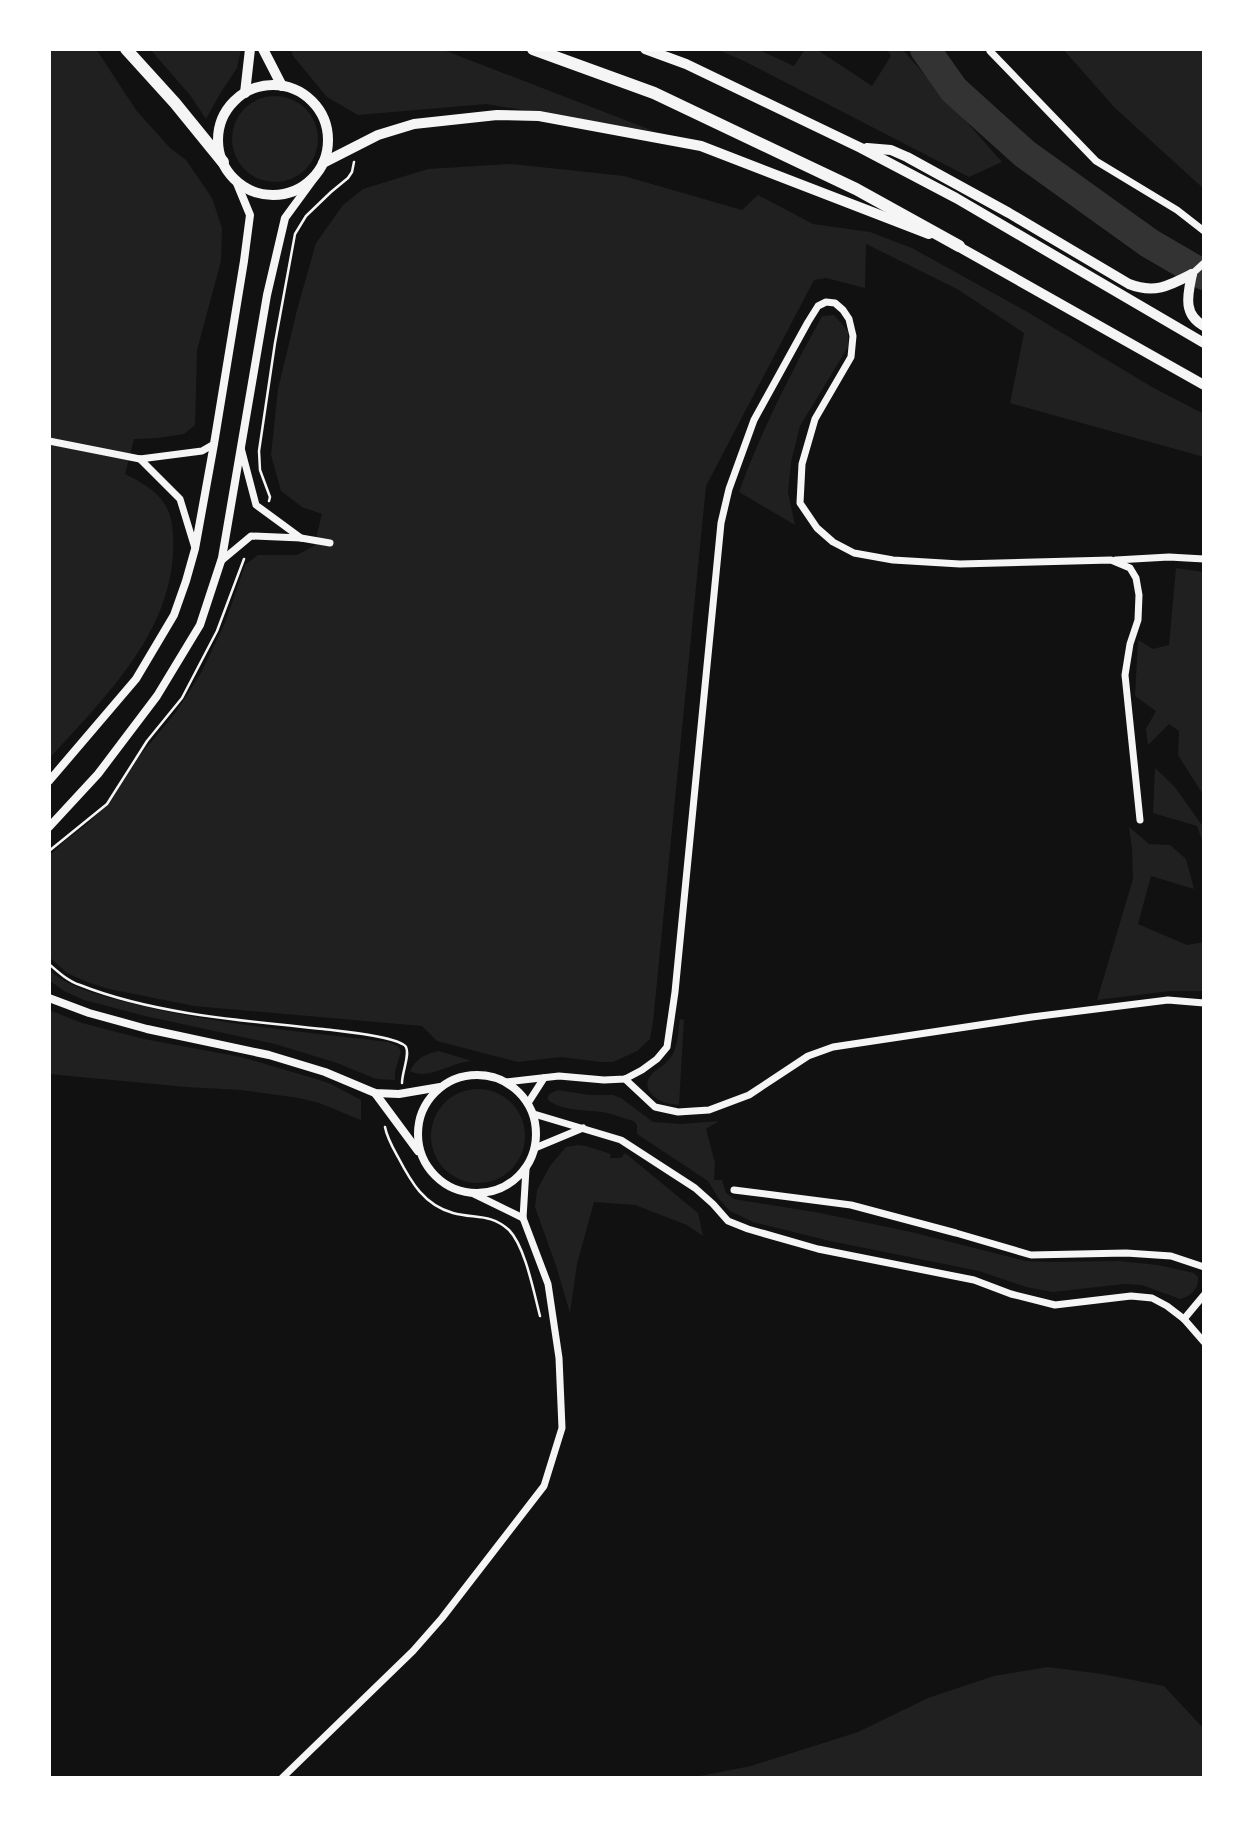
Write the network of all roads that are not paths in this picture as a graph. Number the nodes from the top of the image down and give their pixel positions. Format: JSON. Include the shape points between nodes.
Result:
{"nodes":[{"id":1,"x":126,"y":49,"type":"edge"},
{"id":2,"x":250,"y":49,"type":"edge"},
{"id":3,"x":264,"y":49,"type":"edge"},
{"id":4,"x":533,"y":49,"type":"edge"},
{"id":5,"x":645,"y":49,"type":"edge"},
{"id":6,"x":990,"y":51,"type":"dead end"},
{"id":7,"x":282,"y":86,"type":"junction"},
{"id":8,"x":245,"y":93,"type":"junction"},
{"id":9,"x":861,"y":148,"type":"junction"},
{"id":10,"x":223,"y":162,"type":"junction"},
{"id":11,"x":323,"y":163,"type":"junction"},
{"id":12,"x":315,"y":177,"type":"junction"},
{"id":13,"x":236,"y":181,"type":"junction"},
{"id":14,"x":1204,"y":231,"type":"edge"},
{"id":15,"x":959,"y":246,"type":"junction"},
{"id":16,"x":1204,"y":263,"type":"edge"},
{"id":17,"x":1192,"y":274,"type":"junction"},
{"id":18,"x":1204,"y":326,"type":"edge"},
{"id":19,"x":1204,"y":343,"type":"edge"},
{"id":20,"x":1204,"y":386,"type":"edge"},
{"id":21,"x":49,"y":441,"type":"edge"},
{"id":22,"x":214,"y":444,"type":"junction"},
{"id":23,"x":241,"y":448,"type":"junction"},
{"id":24,"x":140,"y":459,"type":"junction"},
{"id":25,"x":301,"y":538,"type":"junction"},
{"id":26,"x":330,"y":543,"type":"dead end"},
{"id":27,"x":195,"y":549,"type":"junction"},
{"id":28,"x":1204,"y":559,"type":"edge"},
{"id":29,"x":1111,"y":560,"type":"junction"},
{"id":30,"x":221,"y":561,"type":"junction"},
{"id":31,"x":49,"y":782,"type":"edge"},
{"id":32,"x":1140,"y":820,"type":"dead end"},
{"id":33,"x":49,"y":827,"type":"edge"},
{"id":34,"x":49,"y":998,"type":"edge"},
{"id":35,"x":1204,"y":1003,"type":"edge"},
{"id":36,"x":544,"y":1078,"type":"junction"},
{"id":37,"x":625,"y":1079,"type":"junction"},
{"id":38,"x":506,"y":1082,"type":"junction"},
{"id":39,"x":440,"y":1087,"type":"junction"},
{"id":40,"x":375,"y":1093,"type":"junction"},
{"id":41,"x":528,"y":1103,"type":"junction"},
{"id":42,"x":534,"y":1114,"type":"junction"},
{"id":43,"x":584,"y":1128,"type":"junction"},
{"id":44,"x":535,"y":1149,"type":"junction"},
{"id":45,"x":422,"y":1157,"type":"junction"},
{"id":46,"x":526,"y":1169,"type":"junction"},
{"id":47,"x":734,"y":1189,"type":"dead end"},
{"id":48,"x":474,"y":1194,"type":"junction"},
{"id":49,"x":523,"y":1218,"type":"junction"},
{"id":50,"x":1204,"y":1267,"type":"edge"},
{"id":51,"x":1204,"y":1295,"type":"edge"},
{"id":52,"x":1184,"y":1318,"type":"junction"},
{"id":53,"x":1204,"y":1342,"type":"edge"},
{"id":54,"x":282,"y":1778,"type":"edge"}],
"edges":[{"from":1,"to":10,"type":"highway"},
{"from":2,"to":8,"type":"main road"},
{"from":3,"to":7,"type":"main road"},
{"from":4,"to":15,"type":"highway","via":[[654,93],[856,189]]},
{"from":5,"to":9,"type":"highway","via":[[687,64]]},
{"from":6,"to":14,"type":"street","via":[[1096,161]]},
{"from":7,"to":8,"type":"main road","via":[[262,86]]},
{"from":7,"to":11,"type":"main road","via":[[298,91],[322,114],[328,147]]},
{"from":8,"to":10,"type":"main road","via":[[224,116],[219,131]]},
{"from":9,"to":17,"type":"highway","via":[[891,150],[907,158],[1129,285],[1150,290]]},
{"from":9,"to":19,"type":"highway"},
{"from":10,"to":13,"type":"main road"},
{"from":11,"to":12,"type":"main road"},
{"from":11,"to":15,"type":"highway","via":[[378,135],[414,124],[496,115],[539,116],[701,146]]},
{"from":12,"to":13,"type":"main road","via":[[301,188],[276,195],[250,191]]},
{"from":12,"to":23,"type":"street","via":[[285,218]]},
{"from":13,"to":22,"type":"street","via":[[250,215]]},
{"from":15,"to":20,"type":"highway"},
{"from":16,"to":17,"type":"street"},
{"from":17,"to":18,"type":"highway","via":[[1189,309],[1193,319]]},
{"from":21,"to":24,"type":"street"},
{"from":22,"to":24,"type":"street","via":[[202,451]]},
{"from":22,"to":27,"type":"street"},
{"from":23,"to":25,"type":"street","via":[[256,505]]},
{"from":23,"to":30,"type":"street"},
{"from":24,"to":27,"type":"street","via":[[180,499]]},
{"from":25,"to":26,"type":"street"},
{"from":25,"to":30,"type":"street","via":[[251,536]]},
{"from":27,"to":31,"type":"street","via":[[174,614],[136,679]]},
{"from":28,"to":29,"type":"street"},
{"from":29,"to":32,"type":"street","via":[[1130,568],[1139,594],[1125,676]]},
{"from":29,"to":37,"type":"street","via":[[960,565],[854,553],[833,542],[800,503],[802,464],[815,419],[851,357],[852,336],[843,310],[835,303],[818,306],[754,421],[729,489],[718,549],[667,1047]]},
{"from":30,"to":33,"type":"street","via":[[200,625],[157,696],[98,774]]},
{"from":34,"to":40,"type":"street","via":[[136,1026],[269,1055]]},
{"from":35,"to":37,"type":"street","via":[[1168,1000],[833,1047],[808,1056],[749,1095],[709,1110],[678,1112],[654,1107]]},
{"from":36,"to":37,"type":"street"},
{"from":36,"to":38,"type":"street"},
{"from":36,"to":41,"type":"street"},
{"from":38,"to":39,"type":"street","via":[[472,1074]]},
{"from":38,"to":41,"type":"street"},
{"from":39,"to":40,"type":"street"},
{"from":39,"to":45,"type":"street","via":[[420,1119]]},
{"from":40,"to":45,"type":"street"},
{"from":41,"to":42,"type":"street"},
{"from":42,"to":43,"type":"street"},
{"from":42,"to":44,"type":"street"},
{"from":43,"to":44,"type":"street"},
{"from":43,"to":52,"type":"street","via":[[621,1140],[695,1188],[728,1221],[748,1229],[818,1249],[974,1280],[1055,1305],[1131,1296],[1152,1298]]},
{"from":44,"to":46,"type":"street"},
{"from":45,"to":48,"type":"street","via":[[442,1183]]},
{"from":46,"to":48,"type":"street","via":[[503,1188]]},
{"from":46,"to":49,"type":"street"},
{"from":47,"to":50,"type":"street","via":[[851,1205],[1031,1255],[1171,1256]]},
{"from":48,"to":49,"type":"street"},
{"from":49,"to":54,"type":"street","via":[[548,1284],[559,1359],[562,1429],[544,1486],[413,1651]]},
{"from":51,"to":52,"type":"street"},
{"from":52,"to":53,"type":"street"}]}
